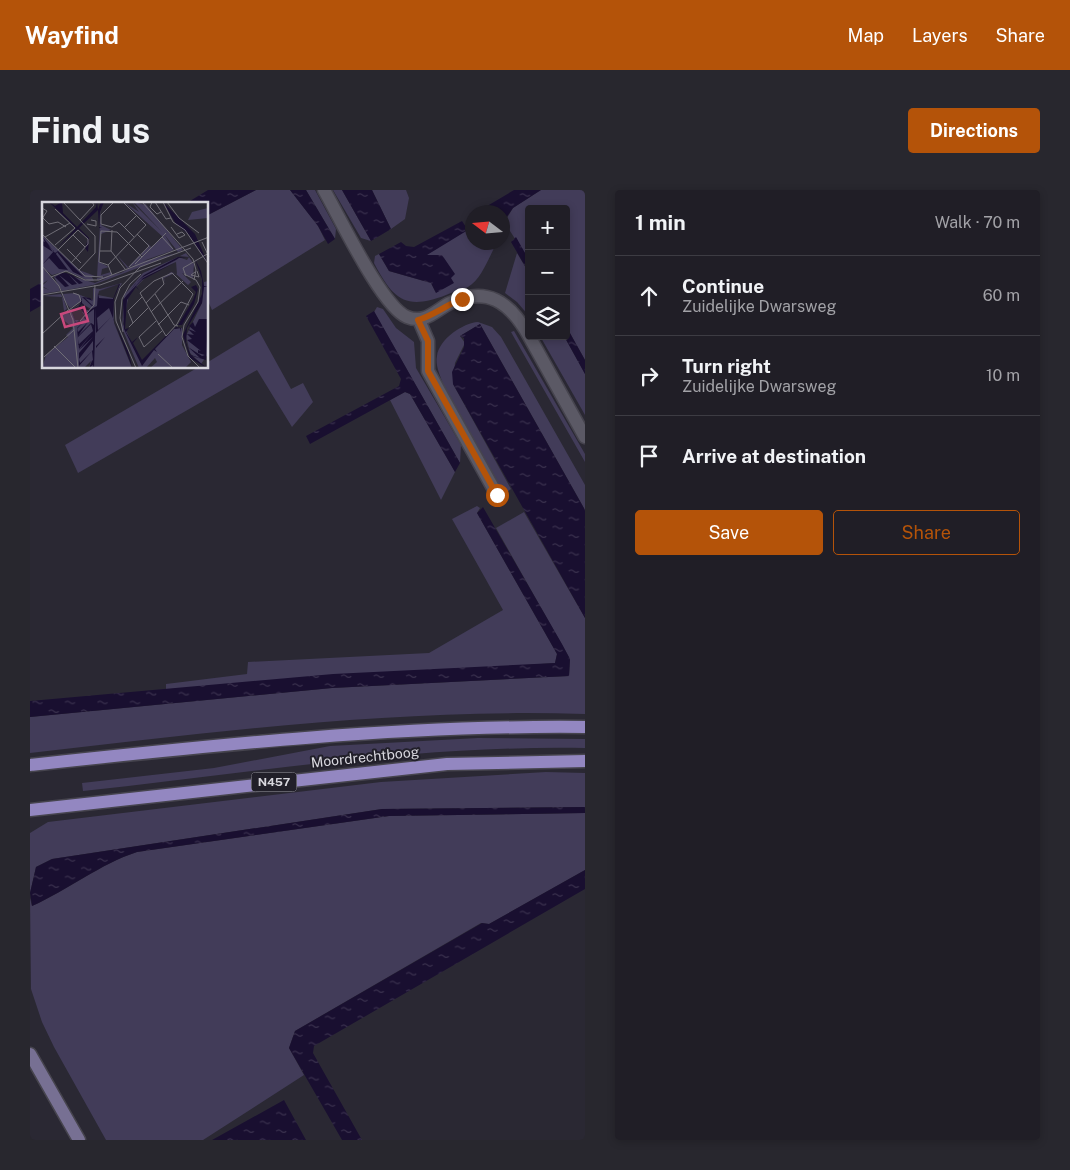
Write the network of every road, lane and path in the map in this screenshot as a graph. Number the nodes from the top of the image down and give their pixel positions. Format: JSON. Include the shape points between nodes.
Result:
{"nodes":[{"id":1,"x":324,"y":190,"type":"edge"},
{"id":2,"x":418,"y":320,"type":"junction"},
{"id":3,"x":525,"y":329,"type":"edge"},
{"id":4,"x":531,"y":340,"type":"edge"},
{"id":5,"x":585,"y":437,"type":"edge"},
{"id":6,"x":497,"y":495,"type":"dead end"},
{"id":7,"x":585,"y":727,"type":"edge"},
{"id":8,"x":585,"y":761,"type":"edge"},
{"id":9,"x":30,"y":765,"type":"edge"},
{"id":10,"x":30,"y":810,"type":"edge"},
{"id":11,"x":30,"y":1054,"type":"edge"},
{"id":12,"x":79,"y":1140,"type":"edge"}],
"edges":[{"from":1,"to":2,"type":"street","via":[[382,293],[397,311]]},
{"from":2,"to":3,"type":"street","via":[[462,299],[488,297],[517,315]]},
{"from":2,"to":6,"type":"street","via":[[428,341],[428,371]]},
{"from":4,"to":5,"type":"street"},
{"from":7,"to":9,"type":"main road","name":"Moordrechtboog","via":[[469,727],[362,732]]},
{"from":8,"to":10,"type":"main road","name":"Moordrechtboog","number":"N457","via":[[447,764]]},
{"from":11,"to":12,"type":"street"}]}
